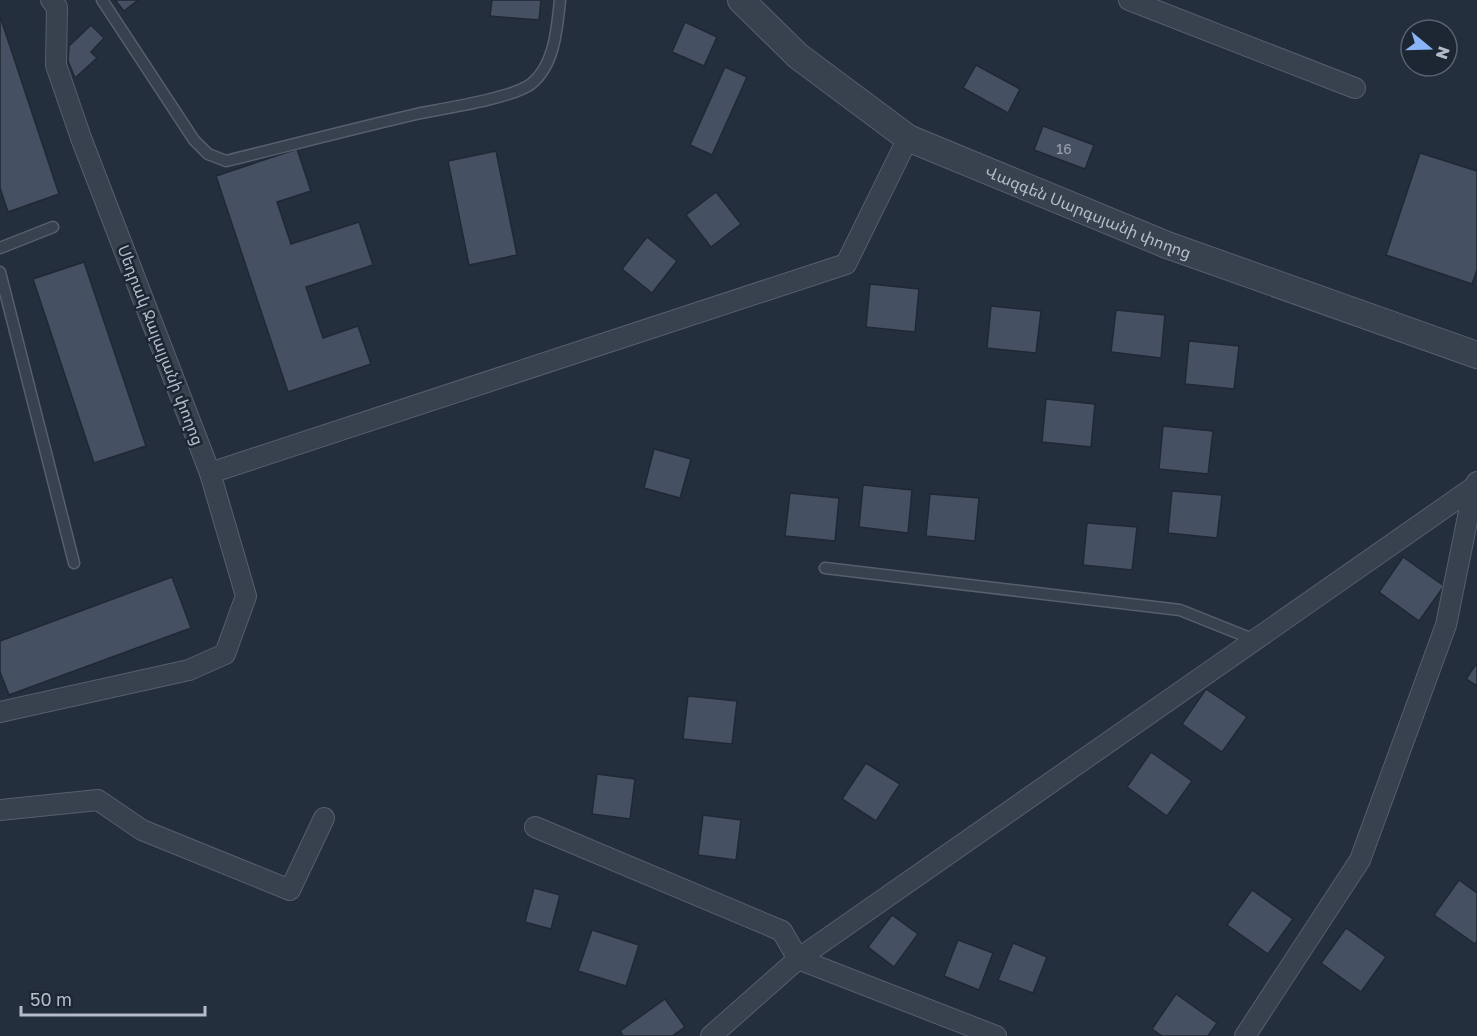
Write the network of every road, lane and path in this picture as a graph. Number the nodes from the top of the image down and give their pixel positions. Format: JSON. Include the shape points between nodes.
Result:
{"nodes":[{"id":1,"x":102,"y":0,"type":"edge"},
{"id":2,"x":560,"y":0,"type":"edge"},
{"id":3,"x":741,"y":0,"type":"edge"},
{"id":4,"x":1129,"y":0,"type":"edge"},
{"id":5,"x":58,"y":2,"type":"edge"},
{"id":6,"x":1354,"y":88,"type":"dead end"},
{"id":7,"x":908,"y":138,"type":"junction"},
{"id":8,"x":53,"y":227,"type":"dead end"},
{"id":9,"x":0,"y":248,"type":"edge"},
{"id":10,"x":0,"y":272,"type":"edge"},
{"id":11,"x":1477,"y":355,"type":"edge"},
{"id":12,"x":210,"y":473,"type":"junction"},
{"id":13,"x":1476,"y":485,"type":"edge"},
{"id":14,"x":74,"y":563,"type":"dead end"},
{"id":15,"x":825,"y":568,"type":"dead end"},
{"id":16,"x":1255,"y":640,"type":"junction"},
{"id":17,"x":0,"y":712,"type":"edge"},
{"id":18,"x":0,"y":810,"type":"edge"},
{"id":19,"x":324,"y":818,"type":"dead end"},
{"id":20,"x":535,"y":827,"type":"dead end"},
{"id":21,"x":798,"y":959,"type":"junction"},
{"id":22,"x":711,"y":1036,"type":"edge"},
{"id":23,"x":996,"y":1036,"type":"edge"},
{"id":24,"x":1245,"y":1036,"type":"edge"}],
"edges":[{"from":1,"to":2,"type":"lane","via":[[194,140],[208,154],[226,161],[506,94],[530,84],[544,69],[553,49]]},
{"from":3,"to":7,"type":"street","name":"Վազգեն Սարգսյանի փողոց","via":[[798,56]]},
{"from":4,"to":6,"type":"street"},
{"from":5,"to":12,"type":"street","name":"Սեդրակ Ջալալյանի փողոց","via":[[56,65]]},
{"from":7,"to":11,"type":"street","name":"Վազգեն Սարգսյանի փողոց","via":[[1167,245]]},
{"from":7,"to":12,"type":"street","via":[[846,264]]},
{"from":8,"to":9,"type":"lane"},
{"from":10,"to":14,"type":"lane"},
{"from":12,"to":17,"type":"street","name":"Սեդրակ Ջալալյանի փողոց","via":[[246,596],[225,654],[189,670]]},
{"from":13,"to":16,"type":"street"},
{"from":13,"to":24,"type":"street","via":[[1446,625],[1360,860]]},
{"from":15,"to":16,"type":"lane","via":[[1180,610]]},
{"from":16,"to":21,"type":"street"},
{"from":18,"to":19,"type":"street","via":[[98,800],[142,830],[290,890]]},
{"from":20,"to":21,"type":"street","via":[[782,932]]},
{"from":21,"to":22,"type":"street"},
{"from":21,"to":23,"type":"street"}]}
